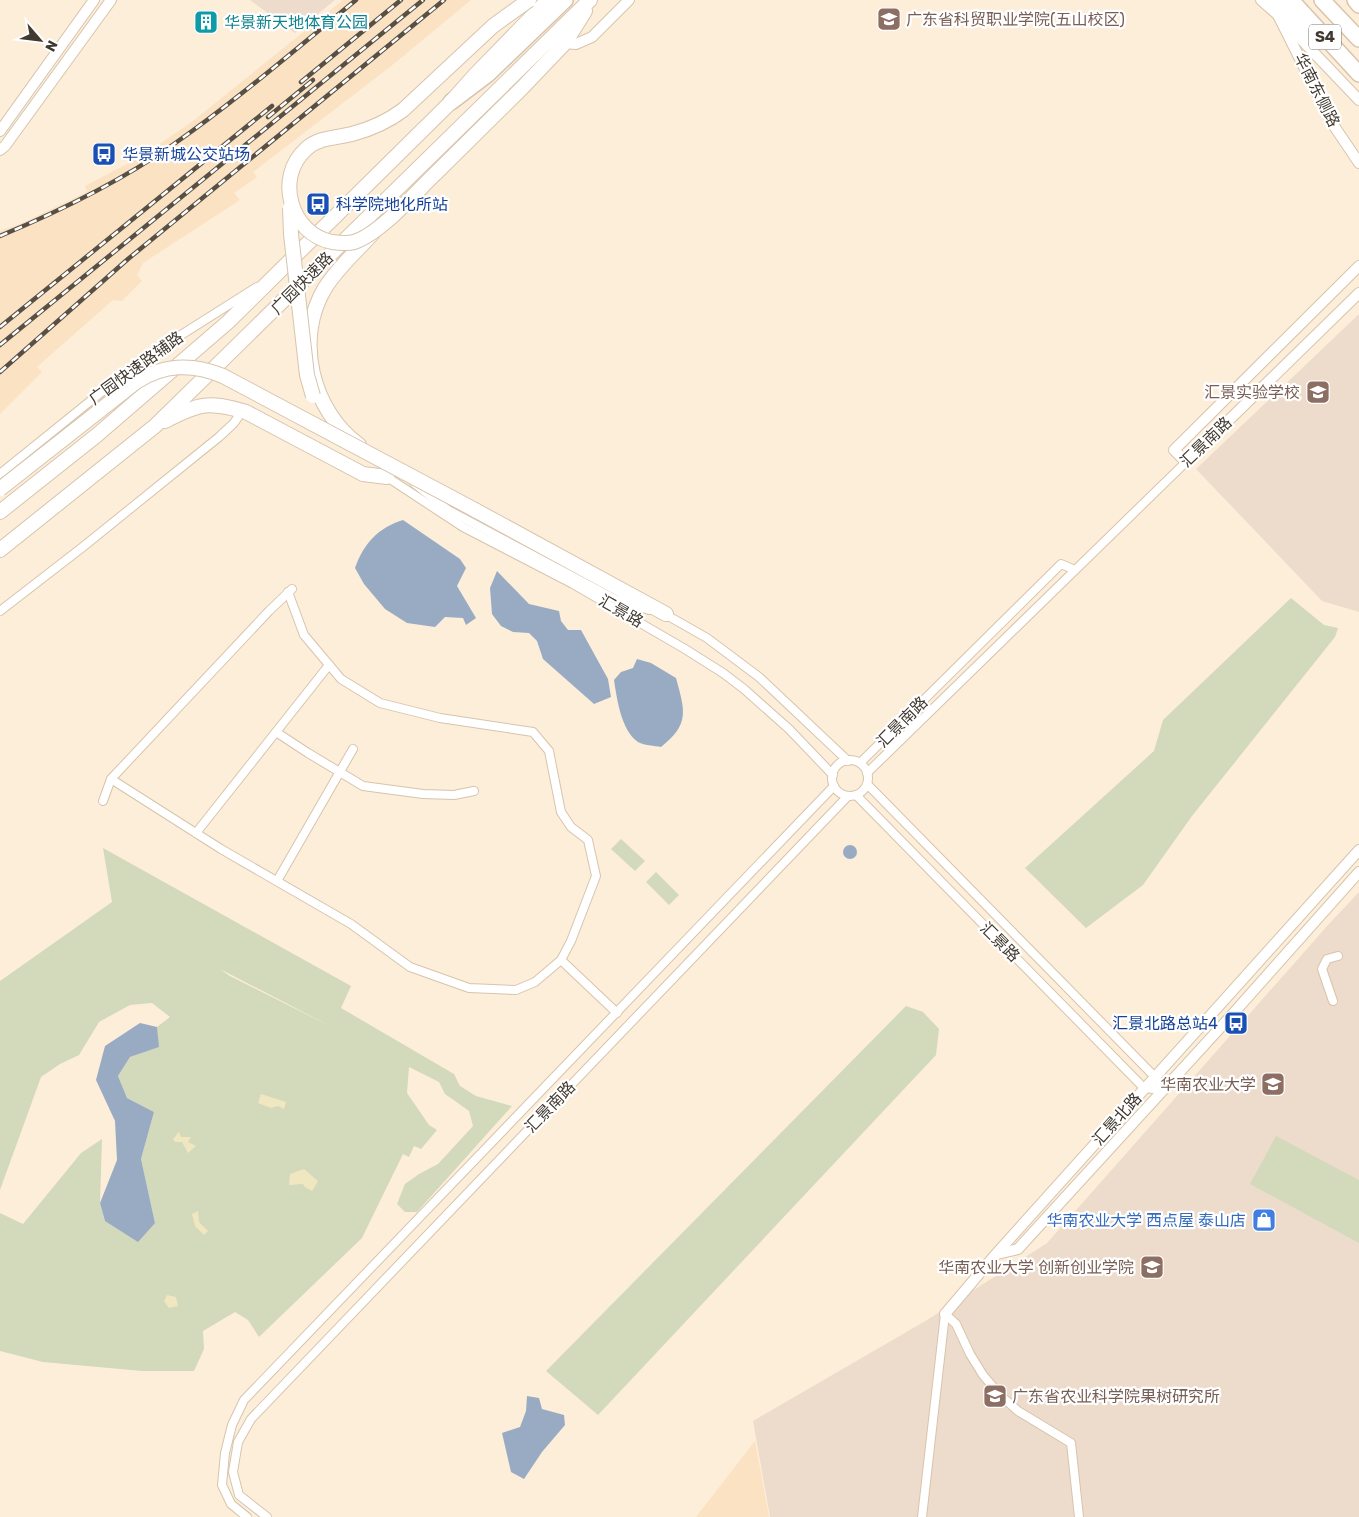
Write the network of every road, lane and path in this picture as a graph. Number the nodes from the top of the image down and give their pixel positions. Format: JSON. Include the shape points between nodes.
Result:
{"nodes":[{"id":1,"x":94,"y":0,"type":"edge"},
{"id":2,"x":111,"y":0,"type":"edge"},
{"id":3,"x":529,"y":0,"type":"edge"},
{"id":4,"x":548,"y":0,"type":"edge"},
{"id":5,"x":565,"y":0,"type":"edge"},
{"id":6,"x":591,"y":0,"type":"edge"},
{"id":7,"x":629,"y":0,"type":"edge"},
{"id":8,"x":1261,"y":0,"type":"edge"},
{"id":9,"x":1292,"y":0,"type":"edge"},
{"id":10,"x":1322,"y":0,"type":"edge"},
{"id":11,"x":1354,"y":0,"type":"edge"},
{"id":12,"x":1359,"y":5,"type":"edge"},
{"id":13,"x":1276,"y":7,"type":"edge"},
{"id":14,"x":1359,"y":39,"type":"edge"},
{"id":15,"x":565,"y":43,"type":"junction"},
{"id":16,"x":1345,"y":59,"type":"junction"},
{"id":17,"x":1359,"y":74,"type":"edge"},
{"id":18,"x":1359,"y":100,"type":"edge"},
{"id":19,"x":452,"y":102,"type":"junction"},
{"id":20,"x":0,"y":131,"type":"edge"},
{"id":21,"x":0,"y":150,"type":"edge"},
{"id":22,"x":1358,"y":163,"type":"edge"},
{"id":23,"x":290,"y":198,"type":"junction"},
{"id":24,"x":377,"y":229,"type":"junction"},
{"id":25,"x":1359,"y":257,"type":"edge"},
{"id":26,"x":1359,"y":266,"type":"edge"},
{"id":27,"x":280,"y":272,"type":"junction"},
{"id":28,"x":1345,"y":280,"type":"junction"},
{"id":29,"x":1359,"y":293,"type":"edge"},
{"id":30,"x":317,"y":396,"type":"junction"},
{"id":31,"x":242,"y":411,"type":"junction"},
{"id":32,"x":155,"y":426,"type":"junction"},
{"id":33,"x":1186,"y":462,"type":"junction"},
{"id":34,"x":390,"y":472,"type":"junction"},
{"id":35,"x":0,"y":474,"type":"edge"},
{"id":36,"x":0,"y":489,"type":"edge"},
{"id":37,"x":0,"y":512,"type":"edge"},
{"id":38,"x":0,"y":550,"type":"edge"},
{"id":39,"x":1075,"y":570,"type":"junction"},
{"id":40,"x":0,"y":611,"type":"edge"},
{"id":41,"x":666,"y":614,"type":"junction"},
{"id":42,"x":329,"y":665,"type":"junction"},
{"id":43,"x":276,"y":732,"type":"junction"},
{"id":44,"x":353,"y":749,"type":"dead end"},
{"id":45,"x":848,"y":761,"type":"junction"},
{"id":46,"x":860,"y":764,"type":"junction"},
{"id":47,"x":340,"y":773,"type":"junction"},
{"id":48,"x":867,"y":773,"type":"junction"},
{"id":49,"x":833,"y":775,"type":"junction"},
{"id":50,"x":111,"y":780,"type":"junction"},
{"id":51,"x":867,"y":784,"type":"junction"},
{"id":52,"x":834,"y":786,"type":"junction"},
{"id":53,"x":474,"y":791,"type":"dead end"},
{"id":54,"x":852,"y":796,"type":"junction"},
{"id":55,"x":103,"y":801,"type":"dead end"},
{"id":56,"x":196,"y":834,"type":"junction"},
{"id":57,"x":1359,"y":850,"type":"edge"},
{"id":58,"x":1359,"y":872,"type":"edge"},
{"id":59,"x":277,"y":881,"type":"junction"},
{"id":60,"x":1338,"y":956,"type":"dead end"},
{"id":61,"x":561,"y":960,"type":"junction"},
{"id":62,"x":1333,"y":1001,"type":"dead end"},
{"id":63,"x":617,"y":1013,"type":"junction"},
{"id":64,"x":1155,"y":1076,"type":"junction"},
{"id":65,"x":1144,"y":1088,"type":"junction"},
{"id":66,"x":1163,"y":1090,"type":"junction"},
{"id":67,"x":996,"y":1254,"type":"junction"},
{"id":68,"x":945,"y":1314,"type":"junction"},
{"id":69,"x":247,"y":1517,"type":"edge"},
{"id":70,"x":267,"y":1517,"type":"edge"},
{"id":71,"x":922,"y":1517,"type":"edge"},
{"id":72,"x":1079,"y":1517,"type":"edge"}],
"edges":[{"from":1,"to":20,"type":"street"},
{"from":2,"to":21,"type":"street"},
{"from":3,"to":23,"type":"highway","bridge":true,"via":[[493,26],[391,119],[322,140],[305,150],[291,174]]},
{"from":4,"to":19,"type":"highway","name":"广园快速路"},
{"from":5,"to":19,"type":"highway","via":[[488,74]]},
{"from":6,"to":15,"type":"highway"},
{"from":6,"to":32,"type":"highway","name":"广园快速路"},
{"from":7,"to":15,"type":"street","via":[[592,38],[576,44]]},
{"from":8,"to":13,"type":"street","name":"华南东侧路"},
{"from":9,"to":16,"type":"highway","number":"S4"},
{"from":10,"to":14,"type":"highway","number":"S4"},
{"from":11,"to":12,"type":"highway"},
{"from":13,"to":16,"type":"highway"},
{"from":13,"to":18,"type":"street","name":"华南东侧路"},
{"from":13,"to":22,"type":"street","name":"华南东侧路","via":[[1332,123]]},
{"from":15,"to":24,"type":"highway","bridge":true},
{"from":16,"to":17,"type":"highway","number":"S4"},
{"from":19,"to":27,"type":"highway","name":"广园快速路"},
{"from":23,"to":24,"type":"highway","bridge":true,"via":[[303,226],[324,240],[346,244]]},
{"from":23,"to":30,"type":"highway","bridge":true,"via":[[307,375]]},
{"from":24,"to":30,"type":"highway","bridge":true,"via":[[332,277],[314,313],[310,339]]},
{"from":25,"to":28,"type":"street"},
{"from":26,"to":28,"type":"street"},
{"from":27,"to":35,"type":"street","name":"广园快速路辅路","via":[[140,361]]},
{"from":27,"to":37,"type":"highway","name":"广园快速路","via":[[120,416]]},
{"from":28,"to":33,"type":"street","name":"汇景南路","via":[[1174,450]]},
{"from":29,"to":33,"type":"street","name":"汇景南路"},
{"from":30,"to":34,"type":"highway","via":[[323,417],[336,433],[357,452]]},
{"from":31,"to":32,"type":"highway","via":[[216,404],[201,406]]},
{"from":31,"to":34,"type":"highway","via":[[363,474]]},
{"from":31,"to":40,"type":"street","via":[[218,437]]},
{"from":32,"to":38,"type":"highway","name":"广园快速路"},
{"from":33,"to":39,"type":"street","name":"汇景南路"},
{"from":34,"to":41,"type":"street","name":"汇景路","via":[[448,510],[615,599]]},
{"from":34,"to":49,"type":"street","name":"汇景路","via":[[463,526],[573,584],[723,673],[789,729]]},
{"from":36,"to":41,"type":"highway","bridge":true,"via":[[136,382],[156,371],[183,366],[204,369],[223,376]]},
{"from":39,"to":46,"type":"street","name":"汇景南路","via":[[1062,564]]},
{"from":39,"to":48,"type":"street","name":"汇景南路"},
{"from":41,"to":45,"type":"street","name":"汇景路","via":[[707,638],[759,677]]},
{"from":42,"to":43,"type":"street"},
{"from":42,"to":50,"type":"street","via":[[304,635],[290,591]]},
{"from":42,"to":61,"type":"street","via":[[341,679],[380,703],[440,718],[533,732],[549,750],[561,812],[571,827],[588,840],[596,876]]},
{"from":43,"to":47,"type":"street"},
{"from":43,"to":56,"type":"street"},
{"from":44,"to":47,"type":"street"},
{"from":45,"to":46,"type":"street"},
{"from":45,"to":49,"type":"street","via":[[838,766]]},
{"from":46,"to":48,"type":"street"},
{"from":47,"to":53,"type":"street","via":[[363,786],[423,794],[454,795]]},
{"from":47,"to":59,"type":"street"},
{"from":48,"to":51,"type":"street"},
{"from":49,"to":52,"type":"street"},
{"from":50,"to":55,"type":"street"},
{"from":50,"to":56,"type":"street"},
{"from":51,"to":54,"type":"street","via":[[865,789]]},
{"from":51,"to":64,"type":"street","name":"汇景路"},
{"from":52,"to":54,"type":"street"},
{"from":52,"to":63,"type":"street","name":"汇景南路"},
{"from":54,"to":65,"type":"street","name":"汇景路"},
{"from":54,"to":70,"type":"street","name":"汇景南路","via":[[251,1419],[238,1442],[233,1472],[239,1494]]},
{"from":56,"to":59,"type":"street"},
{"from":57,"to":64,"type":"street","name":"汇景北路"},
{"from":58,"to":66,"type":"street","name":"汇景北路"},
{"from":59,"to":61,"type":"street","via":[[351,924],[410,967],[469,988],[516,990],[535,982]]},
{"from":60,"to":62,"type":"street","via":[[1327,959],[1322,969]]},
{"from":61,"to":63,"type":"street"},
{"from":63,"to":69,"type":"street","name":"汇景南路","via":[[244,1400],[232,1425],[222,1485],[231,1504]]},
{"from":64,"to":65,"type":"street","name":"汇景北路"},
{"from":64,"to":66,"type":"street","name":"汇景路"},
{"from":65,"to":66,"type":"street"},
{"from":65,"to":67,"type":"street","name":"汇景北路"},
{"from":66,"to":67,"type":"street","name":"汇景北路","via":[[1018,1249]]},
{"from":67,"to":68,"type":"street","name":"汇景北路"},
{"from":68,"to":71,"type":"street"},
{"from":68,"to":72,"type":"street","via":[[956,1324],[970,1354],[999,1394],[1018,1411],[1071,1443]]}]}
